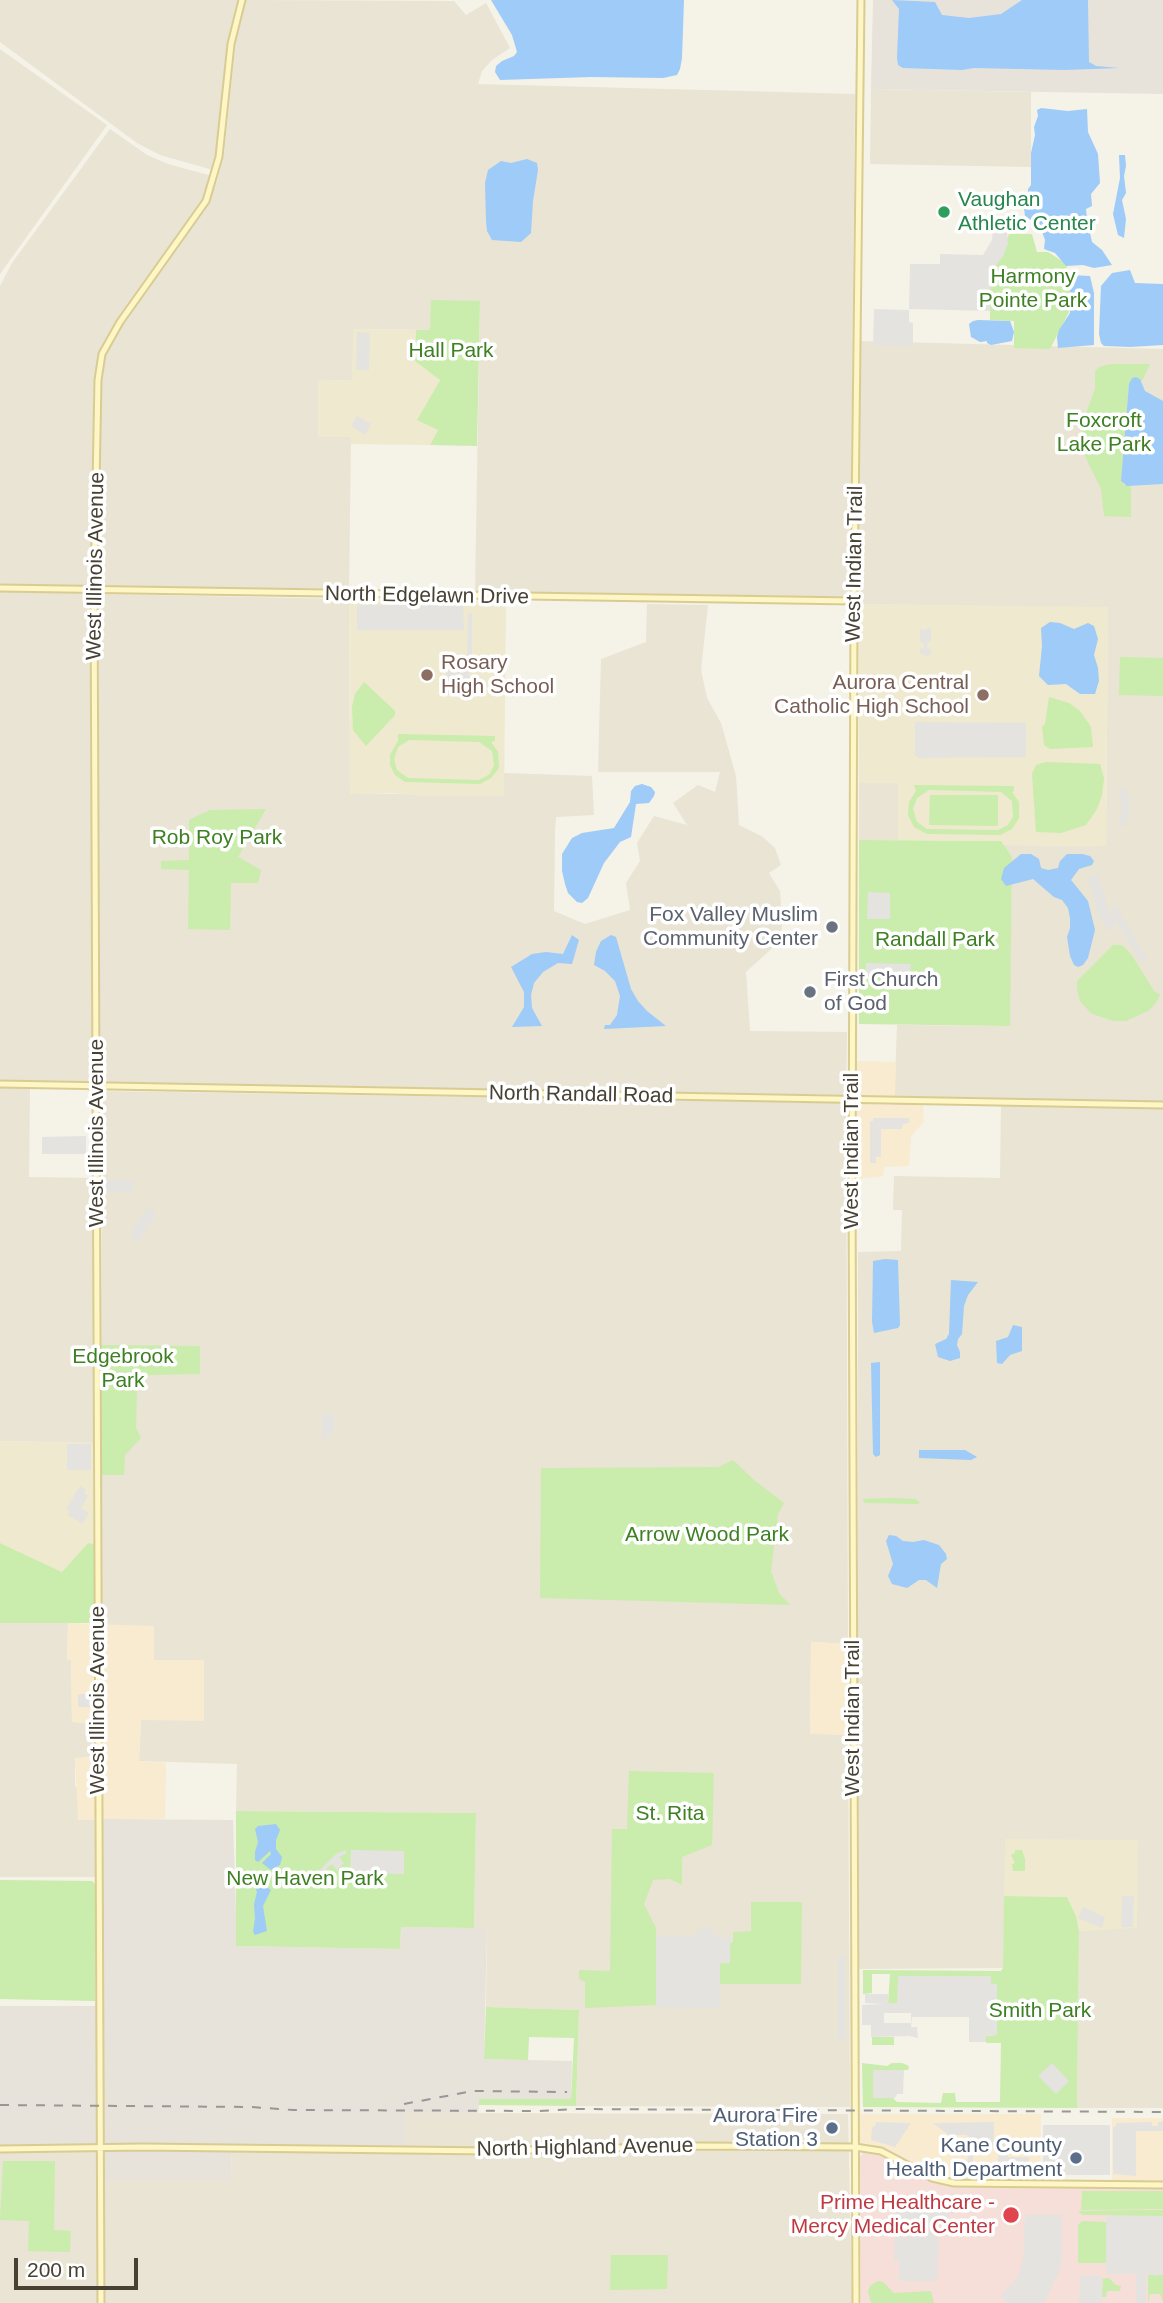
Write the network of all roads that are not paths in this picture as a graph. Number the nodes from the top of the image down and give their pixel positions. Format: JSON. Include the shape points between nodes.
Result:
{"nodes":[{"id":1,"x":242,"y":0,"type":"edge"},
{"id":2,"x":861,"y":0,"type":"edge"},
{"id":3,"x":0,"y":588,"type":"edge"},
{"id":4,"x":94,"y":590,"type":"junction"},
{"id":5,"x":854,"y":601,"type":"junction"},
{"id":6,"x":0,"y":1084,"type":"edge"},
{"id":7,"x":96,"y":1086,"type":"junction"},
{"id":8,"x":852,"y":1100,"type":"junction"},
{"id":9,"x":1163,"y":1105,"type":"edge"},
{"id":10,"x":855,"y":2147,"type":"junction"},
{"id":11,"x":100,"y":2149,"type":"junction"},
{"id":12,"x":0,"y":2150,"type":"edge"},
{"id":13,"x":1163,"y":2185,"type":"edge"},
{"id":14,"x":101,"y":2303,"type":"edge"},
{"id":15,"x":856,"y":2303,"type":"edge"}],
"edges":[{"from":1,"to":4,"type":"main road","name":"West Illinois Avenue","via":[[232,44],[219,157],[206,201],[102,354]]},
{"from":2,"to":5,"type":"main road","name":"West Indian Trail"},
{"from":3,"to":4,"type":"main road","name":"North Edgelawn Drive"},
{"from":4,"to":5,"type":"main road","name":"North Edgelawn Drive"},
{"from":4,"to":7,"type":"main road","name":"West Illinois Avenue"},
{"from":5,"to":8,"type":"main road","name":"West Indian Trail"},
{"from":6,"to":7,"type":"main road","name":"North Randall Road"},
{"from":7,"to":8,"type":"main road","name":"North Randall Road"},
{"from":7,"to":11,"type":"main road","name":"West Illinois Avenue"},
{"from":8,"to":9,"type":"main road","name":"North Randall Road"},
{"from":8,"to":10,"type":"main road","name":"West Indian Trail"},
{"from":10,"to":11,"type":"main road","name":"North Highland Avenue"},
{"from":10,"to":13,"type":"main road","name":"North Highland Avenue","via":[[881,2151],[932,2178],[954,2183]]},
{"from":10,"to":15,"type":"main road","name":"West Indian Trail"},
{"from":11,"to":12,"type":"main road","name":"North Highland Avenue"},
{"from":11,"to":14,"type":"main road","name":"West Illinois Avenue"}]}
